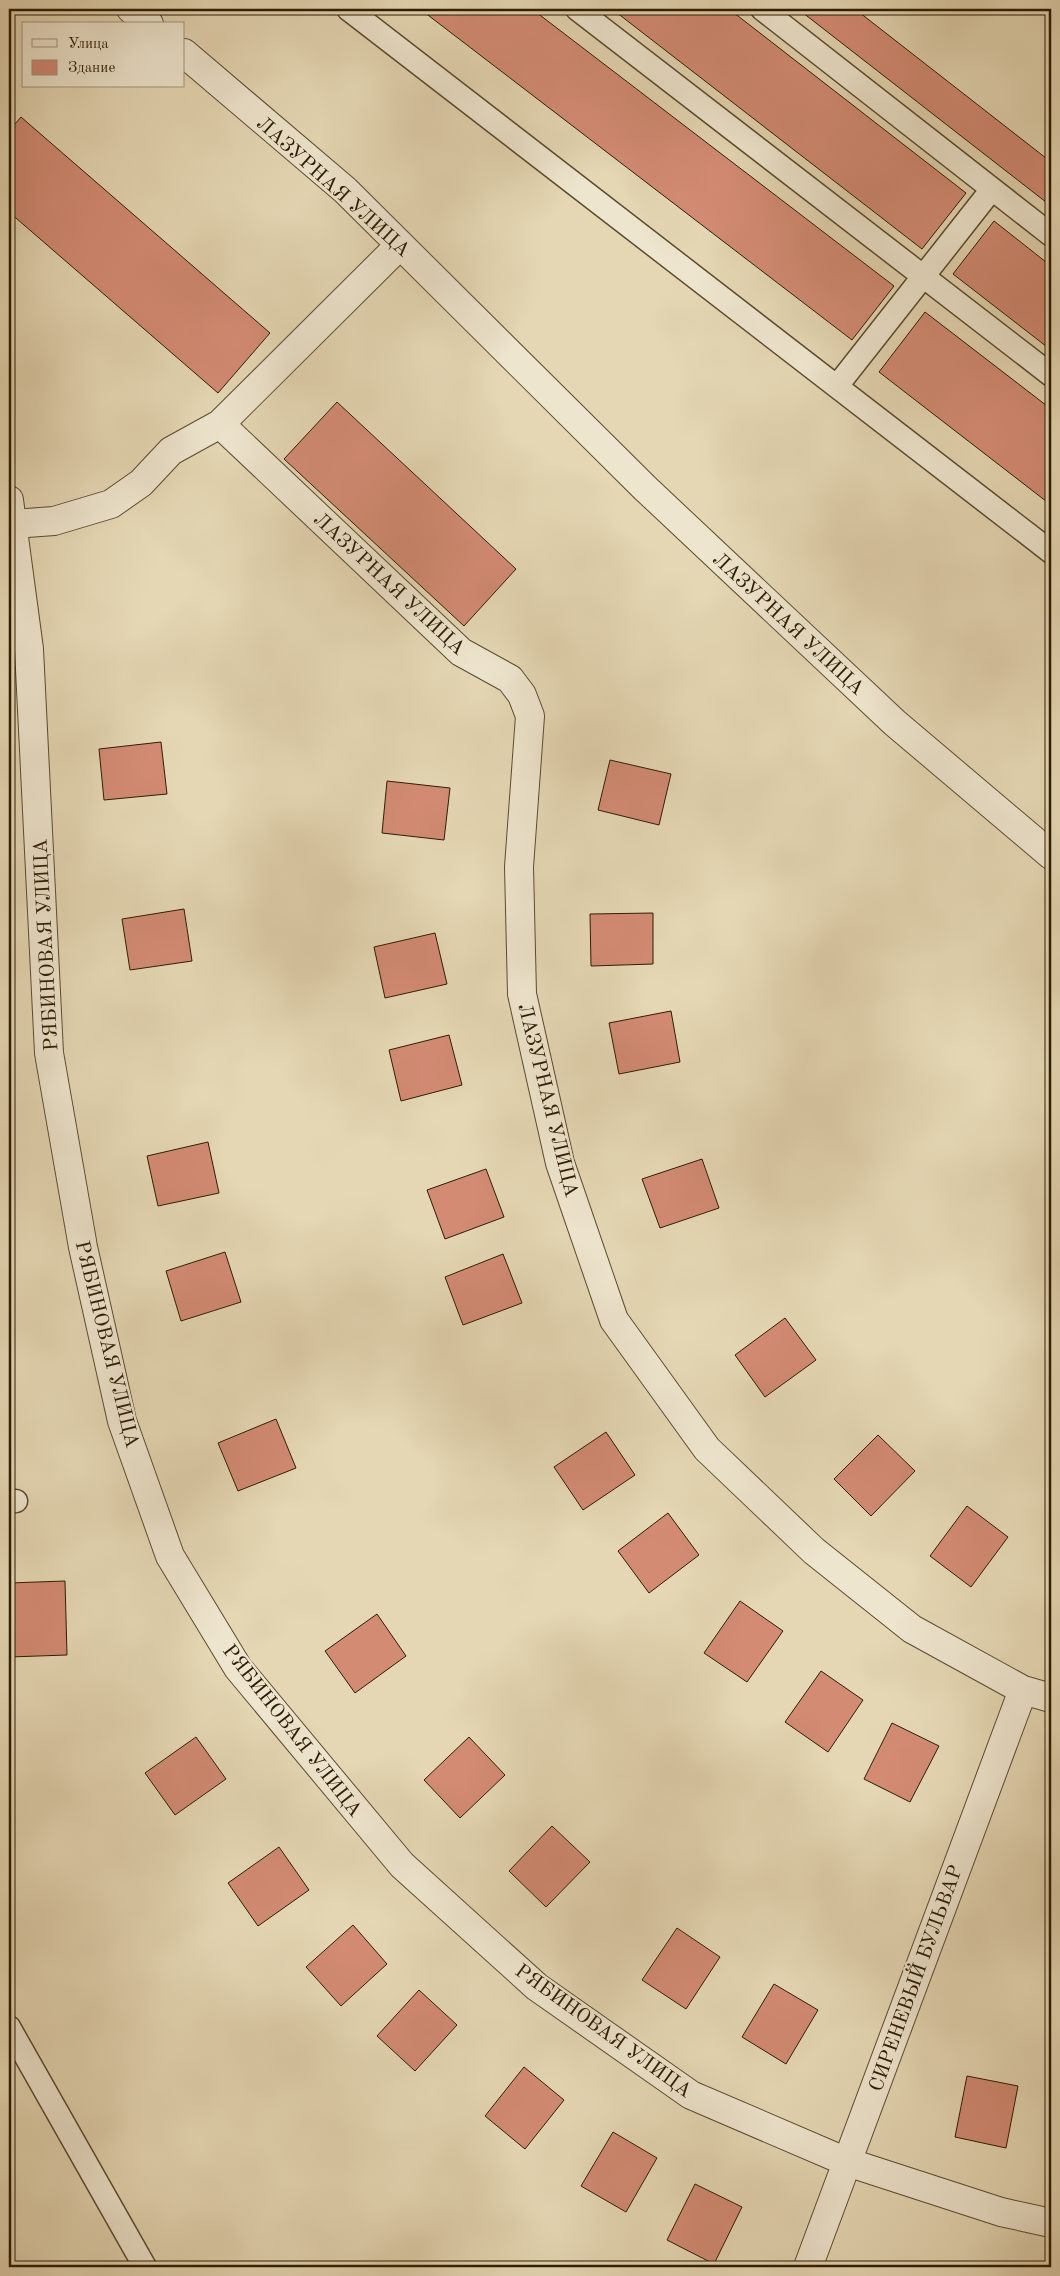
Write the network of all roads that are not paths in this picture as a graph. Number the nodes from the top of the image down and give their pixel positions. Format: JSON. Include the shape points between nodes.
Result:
{"nodes":[{"id":1,"x":131,"y":9,"type":"edge"},
{"id":2,"x":348,"y":9,"type":"edge"},
{"id":3,"x":577,"y":9,"type":"edge"},
{"id":4,"x":762,"y":9,"type":"edge"},
{"id":5,"x":147,"y":22,"type":"edge"},
{"id":6,"x":185,"y":54,"type":"edge"},
{"id":7,"x":992,"y":189,"type":"junction"},
{"id":8,"x":1051,"y":235,"type":"edge"},
{"id":9,"x":400,"y":245,"type":"junction"},
{"id":10,"x":924,"y":276,"type":"junction"},
{"id":11,"x":1051,"y":375,"type":"edge"},
{"id":12,"x":837,"y":386,"type":"junction"},
{"id":13,"x":220,"y":424,"type":"junction"},
{"id":14,"x":11,"y":512,"type":"edge"},
{"id":15,"x":1051,"y":552,"type":"edge"},
{"id":16,"x":1051,"y":855,"type":"edge"},
{"id":17,"x":1023,"y":1690,"type":"junction"},
{"id":18,"x":1051,"y":1698,"type":"edge"},
{"id":19,"x":9,"y":2027,"type":"edge"},
{"id":20,"x":847,"y":2162,"type":"junction"},
{"id":21,"x":1051,"y":2222,"type":"edge"},
{"id":22,"x":145,"y":2267,"type":"edge"},
{"id":23,"x":808,"y":2267,"type":"edge"}],
"edges":[{"from":1,"to":5,"type":"street"},
{"from":2,"to":12,"type":"lane"},
{"from":3,"to":10,"type":"lane"},
{"from":4,"to":7,"type":"lane"},
{"from":6,"to":9,"type":"street","name":"ЛАЗУРНАЯ УЛИЦА","via":[[345,190]]},
{"from":7,"to":8,"type":"lane"},
{"from":7,"to":10,"type":"lane"},
{"from":9,"to":13,"type":"street"},
{"from":9,"to":16,"type":"street","name":"ЛАЗУРНАЯ УЛИЦА","via":[[645,488],[874,703]]},
{"from":10,"to":11,"type":"lane"},
{"from":10,"to":12,"type":"lane"},
{"from":12,"to":15,"type":"lane"},
{"from":13,"to":14,"type":"street","via":[[171,451],[141,483],[111,504],[54,521]]},
{"from":13,"to":17,"type":"street","name":"ЛАЗУРНАЯ УЛИЦА","via":[[461,652],[510,679],[522,695],[530,716],[519,867],[522,994],[560,1163],[614,1320],[707,1449],[814,1552],[912,1629]]},
{"from":14,"to":20,"type":"street","name":"РЯБИНОВАЯ УЛИЦА","via":[[29,649],[49,1053],[84,1247],[122,1421],[170,1556],[238,1668],[402,1865],[537,1988],[691,2095]]},
{"from":17,"to":18,"type":"street","name":"ЛАЗУРНАЯ УЛИЦА"},
{"from":17,"to":20,"type":"street","name":"СИРЕНЕВЫЙ БУЛЬВАР"},
{"from":19,"to":22,"type":"lane"},
{"from":20,"to":21,"type":"street","name":"РЯБИНОВАЯ УЛИЦА","via":[[1001,2212]]},
{"from":20,"to":23,"type":"street","name":"СИРЕНЕВЫЙ БУЛЬВАР"}]}
